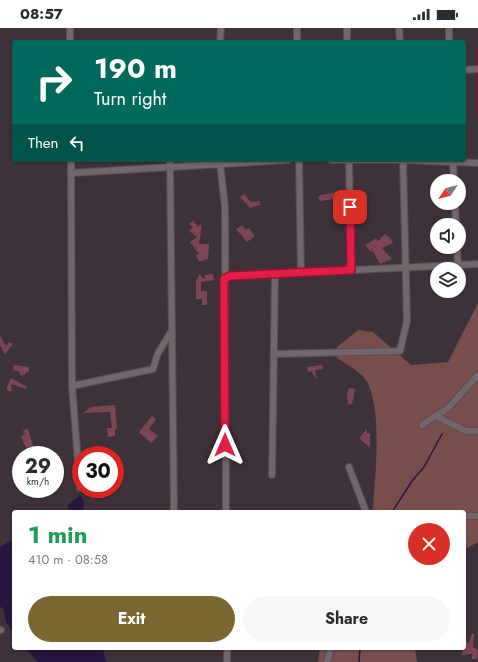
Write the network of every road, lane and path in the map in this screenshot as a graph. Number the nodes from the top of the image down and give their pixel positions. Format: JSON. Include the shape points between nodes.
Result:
{"nodes":[{"id":1,"x":70,"y":28,"type":"edge"},
{"id":2,"x":221,"y":28,"type":"edge"},
{"id":3,"x":297,"y":28,"type":"edge"},
{"id":4,"x":347,"y":28,"type":"edge"},
{"id":5,"x":399,"y":28,"type":"edge"},
{"id":6,"x":449,"y":28,"type":"edge"},
{"id":7,"x":70,"y":40,"type":"edge"},
{"id":8,"x":220,"y":40,"type":"edge"},
{"id":9,"x":297,"y":40,"type":"edge"},
{"id":10,"x":347,"y":40,"type":"edge"},
{"id":11,"x":400,"y":40,"type":"edge"},
{"id":12,"x":449,"y":40,"type":"edge"},
{"id":13,"x":478,"y":69,"type":"edge"},
{"id":14,"x":466,"y":70,"type":"edge"},
{"id":15,"x":71,"y":162,"type":"edge"},
{"id":16,"x":254,"y":162,"type":"edge"},
{"id":17,"x":299,"y":162,"type":"edge"},
{"id":18,"x":349,"y":162,"type":"edge"},
{"id":19,"x":403,"y":162,"type":"edge"},
{"id":20,"x":453,"y":162,"type":"edge"},
{"id":21,"x":170,"y":163,"type":"edge"},
{"id":22,"x":478,"y":163,"type":"edge"},
{"id":23,"x":220,"y":164,"type":"junction"},
{"id":24,"x":71,"y":173,"type":"junction"},
{"id":25,"x":454,"y":174,"type":"edge"},
{"id":26,"x":478,"y":264,"type":"edge"},
{"id":27,"x":466,"y":265,"type":"edge"},
{"id":28,"x":430,"y":267,"type":"edge"},
{"id":29,"x":406,"y":268,"type":"junction"},
{"id":30,"x":351,"y":270,"type":"junction"},
{"id":31,"x":301,"y":273,"type":"junction"},
{"id":32,"x":275,"y":274,"type":"junction"},
{"id":33,"x":224,"y":279,"type":"junction"},
{"id":34,"x":171,"y":332,"type":"junction"},
{"id":35,"x":274,"y":354,"type":"junction"},
{"id":36,"x":478,"y":375,"type":"edge"},
{"id":37,"x":72,"y":386,"type":"junction"},
{"id":38,"x":436,"y":416,"type":"junction"},
{"id":39,"x":422,"y":425,"type":"dead end"},
{"id":40,"x":478,"y":431,"type":"edge"},
{"id":41,"x":77,"y":446,"type":"edge"},
{"id":42,"x":348,"y":467,"type":"dead end"},
{"id":43,"x":272,"y":475,"type":"dead end"},
{"id":44,"x":174,"y":510,"type":"edge"},
{"id":45,"x":226,"y":510,"type":"edge"},
{"id":46,"x":365,"y":510,"type":"edge"},
{"id":47,"x":466,"y":516,"type":"edge"},
{"id":48,"x":478,"y":516,"type":"edge"},
{"id":49,"x":227,"y":650,"type":"edge"},
{"id":50,"x":330,"y":650,"type":"edge"},
{"id":51,"x":227,"y":662,"type":"edge"},
{"id":52,"x":326,"y":662,"type":"edge"}],
"edges":[{"from":1,"to":7,"type":"street"},
{"from":2,"to":8,"type":"street"},
{"from":3,"to":9,"type":"street"},
{"from":4,"to":10,"type":"street"},
{"from":5,"to":11,"type":"street"},
{"from":6,"to":12,"type":"street"},
{"from":13,"to":14,"type":"street"},
{"from":15,"to":24,"type":"street"},
{"from":16,"to":23,"type":"street"},
{"from":17,"to":31,"type":"street"},
{"from":18,"to":30,"type":"street"},
{"from":19,"to":29,"type":"street"},
{"from":20,"to":22,"type":"street"},
{"from":20,"to":25,"type":"street"},
{"from":21,"to":23,"type":"street"},
{"from":21,"to":24,"type":"street"},
{"from":21,"to":34,"type":"street"},
{"from":23,"to":33,"type":"street","via":[[225,207]]},
{"from":24,"to":37,"type":"street"},
{"from":26,"to":27,"type":"street"},
{"from":28,"to":29,"type":"street"},
{"from":29,"to":30,"type":"street"},
{"from":29,"to":35,"type":"street","via":[[407,321],[400,351]]},
{"from":30,"to":31,"type":"street"},
{"from":31,"to":32,"type":"street"},
{"from":32,"to":33,"type":"street","via":[[230,276]]},
{"from":32,"to":35,"type":"street"},
{"from":33,"to":45,"type":"street"},
{"from":34,"to":37,"type":"street","via":[[158,353],[153,369]]},
{"from":34,"to":44,"type":"street"},
{"from":35,"to":43,"type":"street"},
{"from":36,"to":38,"type":"street","via":[[448,408]]},
{"from":37,"to":41,"type":"street"},
{"from":38,"to":39,"type":"street"},
{"from":38,"to":40,"type":"street","via":[[466,431]]},
{"from":42,"to":46,"type":"street"},
{"from":47,"to":48,"type":"street"},
{"from":49,"to":51,"type":"street"},
{"from":50,"to":52,"type":"street"}]}
